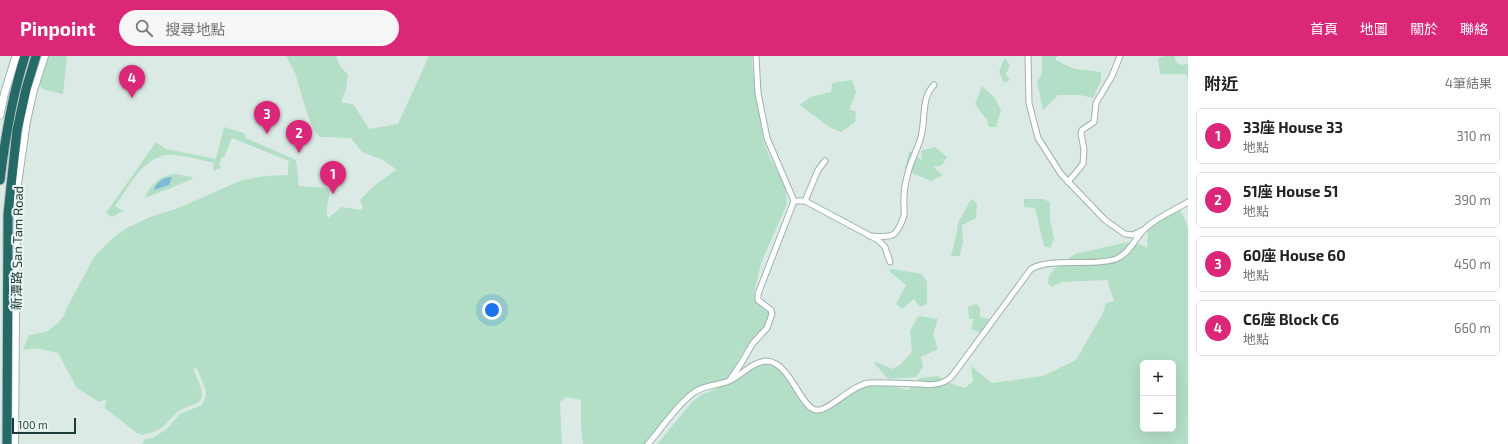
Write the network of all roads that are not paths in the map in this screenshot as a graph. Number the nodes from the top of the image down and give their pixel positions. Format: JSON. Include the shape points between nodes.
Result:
{"nodes":[{"id":1,"x":16,"y":56,"type":"edge"},
{"id":2,"x":25,"y":56,"type":"edge"},
{"id":3,"x":36,"y":56,"type":"edge"},
{"id":4,"x":45,"y":56,"type":"edge"},
{"id":5,"x":756,"y":56,"type":"edge"},
{"id":6,"x":1028,"y":56,"type":"edge"},
{"id":7,"x":1120,"y":56,"type":"edge"},
{"id":8,"x":934,"y":85,"type":"dead end"},
{"id":9,"x":0,"y":115,"type":"edge"},
{"id":10,"x":825,"y":161,"type":"dead end"},
{"id":11,"x":0,"y":180,"type":"edge"},
{"id":12,"x":1068,"y":182,"type":"junction"},
{"id":13,"x":794,"y":200,"type":"junction"},
{"id":14,"x":805,"y":201,"type":"junction"},
{"id":15,"x":1188,"y":202,"type":"edge"},
{"id":16,"x":1143,"y":230,"type":"junction"},
{"id":17,"x":870,"y":236,"type":"junction"},
{"id":18,"x":890,"y":262,"type":"dead end"},
{"id":19,"x":730,"y":380,"type":"junction"},
{"id":20,"x":7,"y":444,"type":"edge"},
{"id":21,"x":15,"y":444,"type":"edge"},
{"id":22,"x":648,"y":444,"type":"edge"}],
"edges":[{"from":1,"to":9,"type":"main road"},
{"from":2,"to":11,"type":"highway","via":[[4,142]]},
{"from":3,"to":20,"type":"highway","via":[[17,130],[8,214]]},
{"from":4,"to":21,"type":"street","name":"新潭路 San Tam Road","via":[[26,124],[17,191]]},
{"from":5,"to":13,"type":"street","via":[[758,93],[767,138]]},
{"from":6,"to":12,"type":"street","via":[[1029,103],[1038,138],[1060,174]]},
{"from":7,"to":12,"type":"street","via":[[1096,103],[1094,122],[1082,130],[1083,164]]},
{"from":8,"to":17,"type":"street","via":[[930,89],[922,134],[908,172],[904,215],[896,233]]},
{"from":10,"to":14,"type":"street","via":[[818,170]]},
{"from":12,"to":16,"type":"street","via":[[1105,220],[1125,234],[1133,235]]},
{"from":13,"to":14,"type":"street"},
{"from":13,"to":19,"type":"street","via":[[758,294],[758,300],[771,310],[772,314],[766,328],[753,343]]},
{"from":14,"to":17,"type":"street"},
{"from":15,"to":16,"type":"street"},
{"from":16,"to":19,"type":"street","via":[[1127,251],[1117,259],[1043,265],[1031,270],[955,372],[942,383],[863,384],[823,409],[816,410],[808,406],[786,372],[771,362],[759,363]]},
{"from":17,"to":18,"type":"street","via":[[885,247]]},
{"from":19,"to":22,"type":"street","via":[[699,389],[691,394]]}]}
